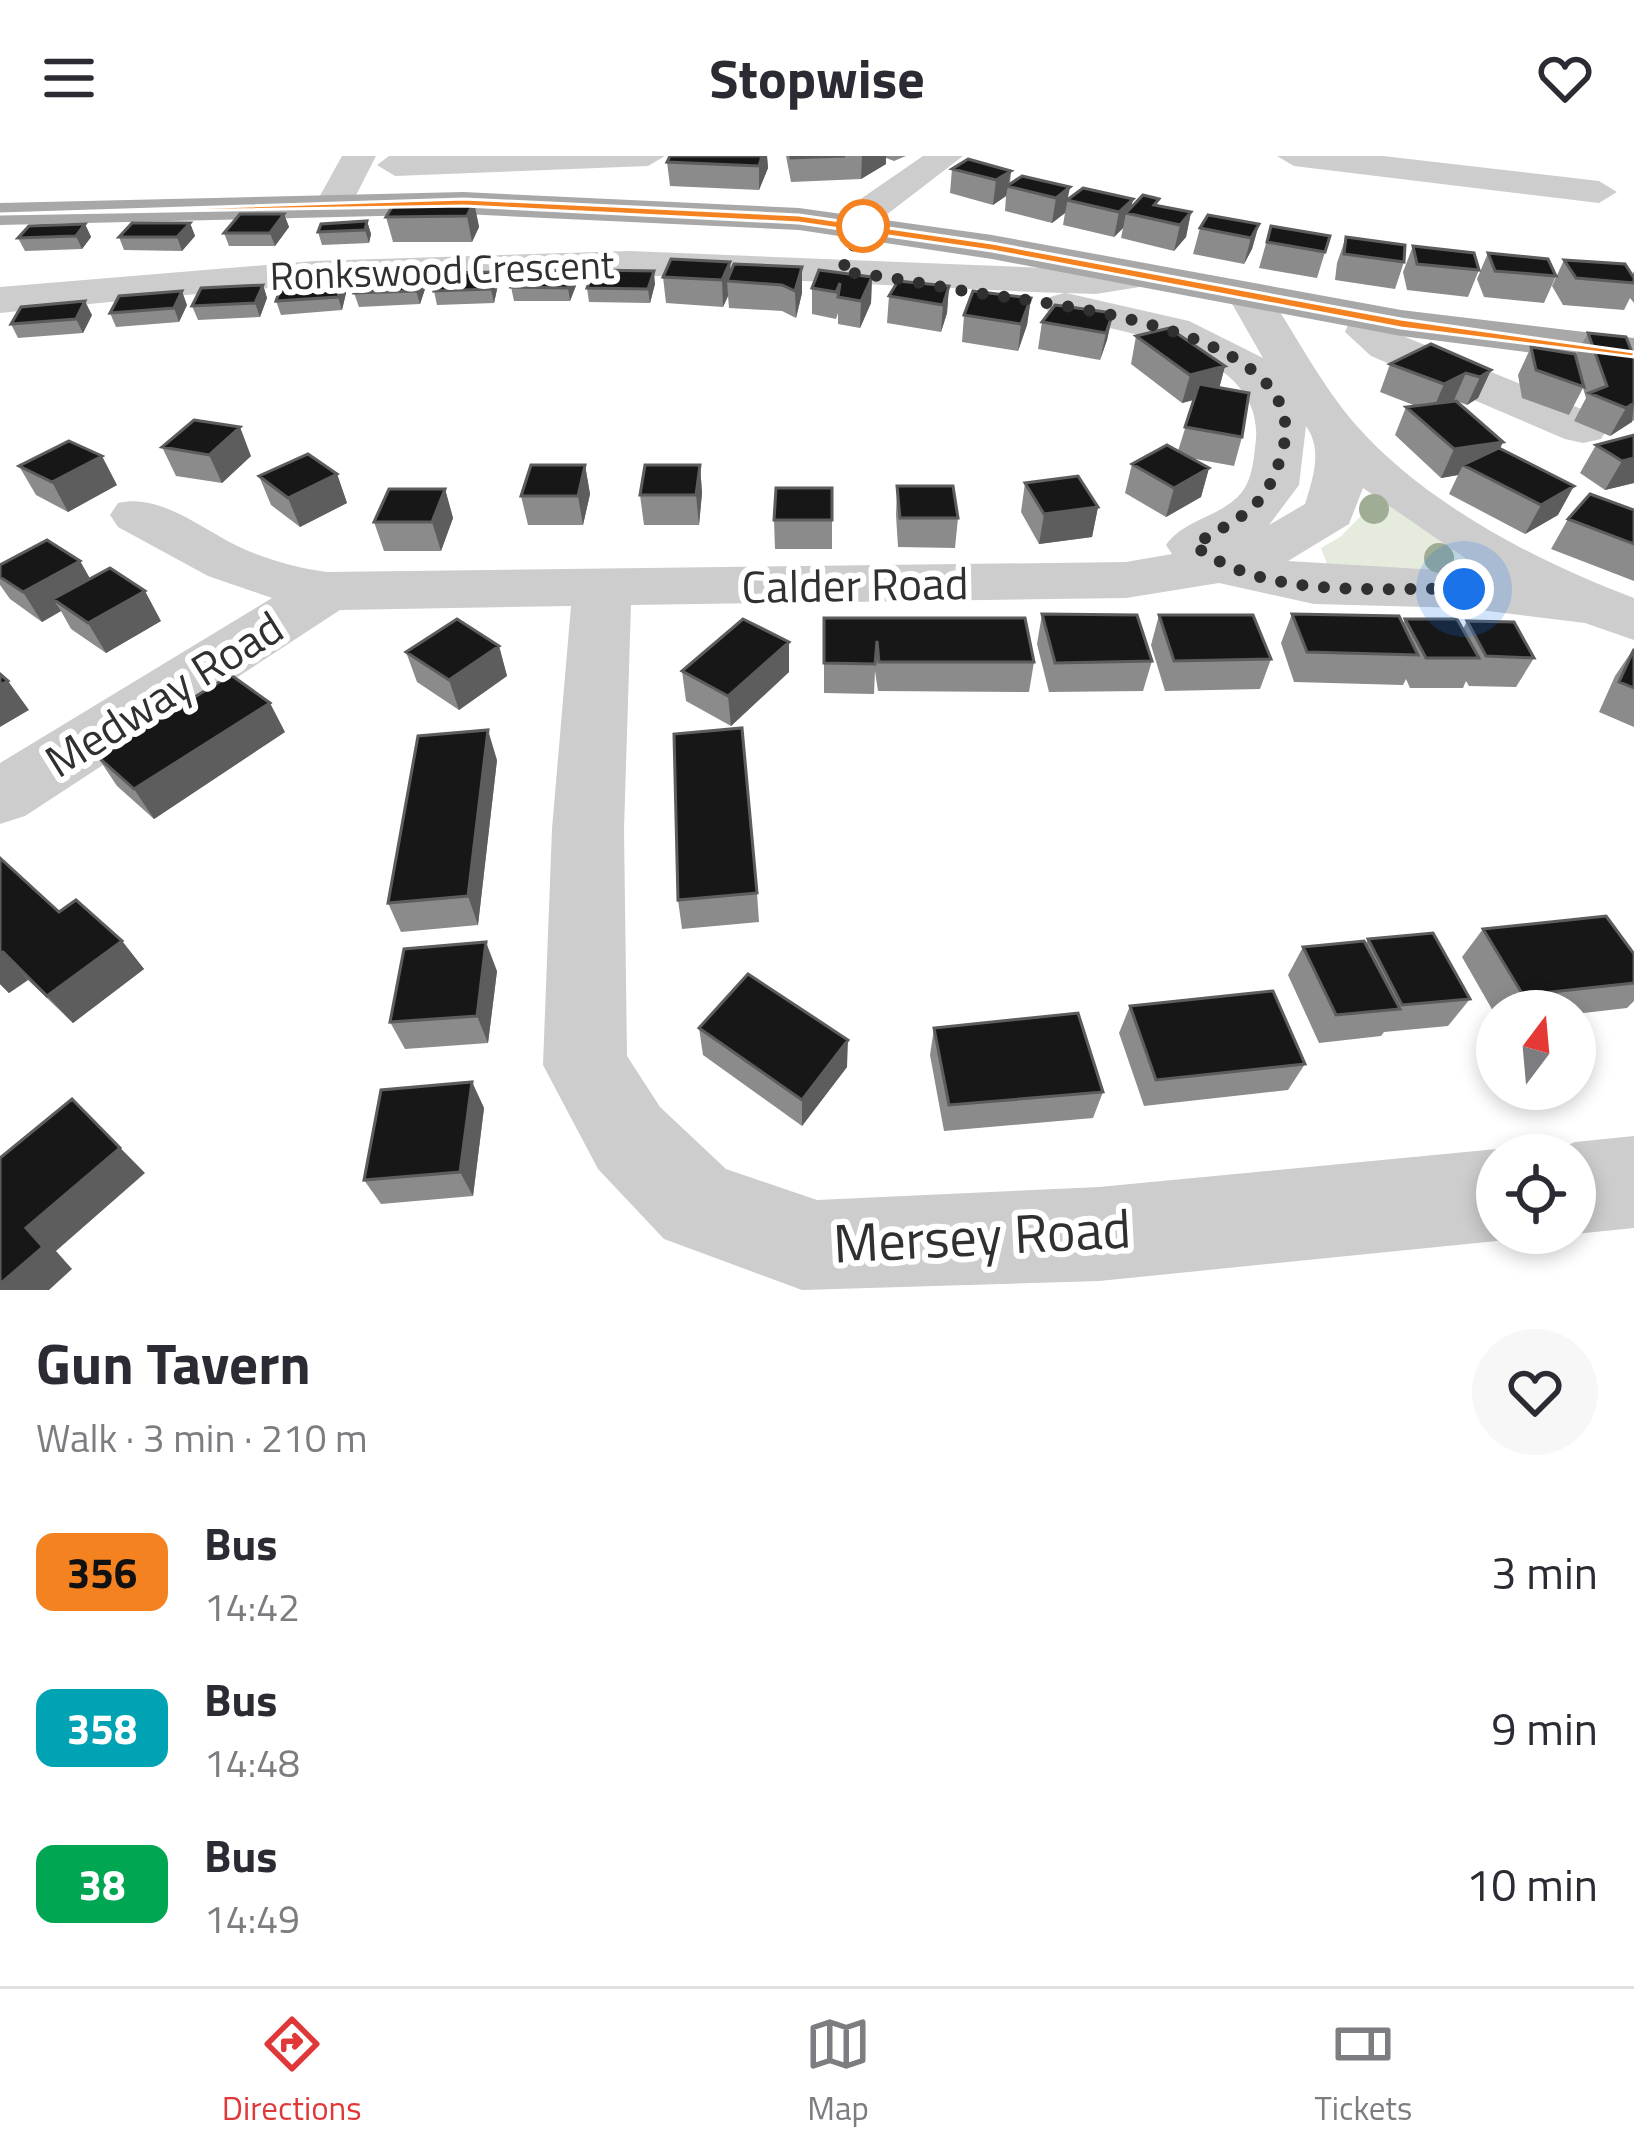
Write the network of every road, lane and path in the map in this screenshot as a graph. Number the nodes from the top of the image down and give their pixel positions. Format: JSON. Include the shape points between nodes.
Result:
{"nodes":[{"id":1,"x":359,"y":156,"type":"edge"},
{"id":2,"x":648,"y":156,"type":"edge"},
{"id":3,"x":1294,"y":156,"type":"edge"},
{"id":4,"x":937,"y":158,"type":"edge"},
{"id":5,"x":395,"y":165,"type":"dead end"},
{"id":6,"x":1599,"y":192,"type":"dead end"},
{"id":7,"x":335,"y":203,"type":"junction"},
{"id":8,"x":0,"y":214,"type":"edge"},
{"id":9,"x":850,"y":224,"type":"junction"},
{"id":10,"x":884,"y":274,"type":"junction"},
{"id":11,"x":1143,"y":275,"type":"junction"},
{"id":12,"x":1248,"y":295,"type":"junction"},
{"id":13,"x":0,"y":299,"type":"edge"},
{"id":14,"x":1354,"y":315,"type":"junction"},
{"id":15,"x":1634,"y":352,"type":"edge"},
{"id":16,"x":1306,"y":383,"type":"junction"},
{"id":17,"x":1583,"y":428,"type":"dead end"},
{"id":18,"x":1339,"y":437,"type":"junction"},
{"id":19,"x":137,"y":515,"type":"dead end"},
{"id":20,"x":1219,"y":565,"type":"junction"},
{"id":21,"x":602,"y":590,"type":"junction"},
{"id":22,"x":327,"y":591,"type":"junction"},
{"id":23,"x":1610,"y":612,"type":"edge"},
{"id":24,"x":0,"y":797,"type":"edge"},
{"id":25,"x":1634,"y":1182,"type":"edge"},
{"id":26,"x":1596,"y":1186,"type":"edge"},
{"id":27,"x":1476,"y":1198,"type":"edge"}],
"edges":[{"from":1,"to":7,"type":"street"},
{"from":2,"to":5,"type":"street"},
{"from":3,"to":6,"type":"street"},
{"from":4,"to":9,"type":"street"},
{"from":7,"to":8,"type":"main road"},
{"from":7,"to":9,"type":"main road","via":[[542,204]]},
{"from":9,"to":11,"type":"main road"},
{"from":10,"to":11,"type":"street","name":"Ronkswood Crescent","via":[[1096,282]]},
{"from":10,"to":13,"type":"street","name":"Ronkswood Crescent","via":[[516,263]]},
{"from":10,"to":20,"type":"street","name":"Ronkswood Crescent","via":[[1138,317],[1211,345],[1260,381],[1280,406],[1287,433],[1263,501],[1194,545]]},
{"from":11,"to":12,"type":"main road"},
{"from":12,"to":14,"type":"main road"},
{"from":12,"to":16,"type":"street"},
{"from":14,"to":15,"type":"main road"},
{"from":14,"to":16,"type":"street","via":[[1307,337]]},
{"from":14,"to":17,"type":"street","via":[[1387,346]]},
{"from":16,"to":18,"type":"street"},
{"from":18,"to":20,"type":"street","via":[[1342,466],[1330,512],[1265,551]]},
{"from":18,"to":23,"type":"street","via":[[1402,492]]},
{"from":19,"to":22,"type":"street","name":"Calder Road","via":[[228,568]]},
{"from":20,"to":21,"type":"street","name":"Calder Road","via":[[1126,580]]},
{"from":20,"to":23,"type":"street","name":"Calder Road","via":[[1314,585],[1464,589]]},
{"from":21,"to":22,"type":"street","name":"Calder Road"},
{"from":21,"to":27,"type":"street","name":"Mersey Road","via":[[585,1065],[629,1138],[697,1206],[817,1248],[1099,1234]]},
{"from":22,"to":24,"type":"street","name":"Medway Road"},
{"from":25,"to":26,"type":"street"}]}
